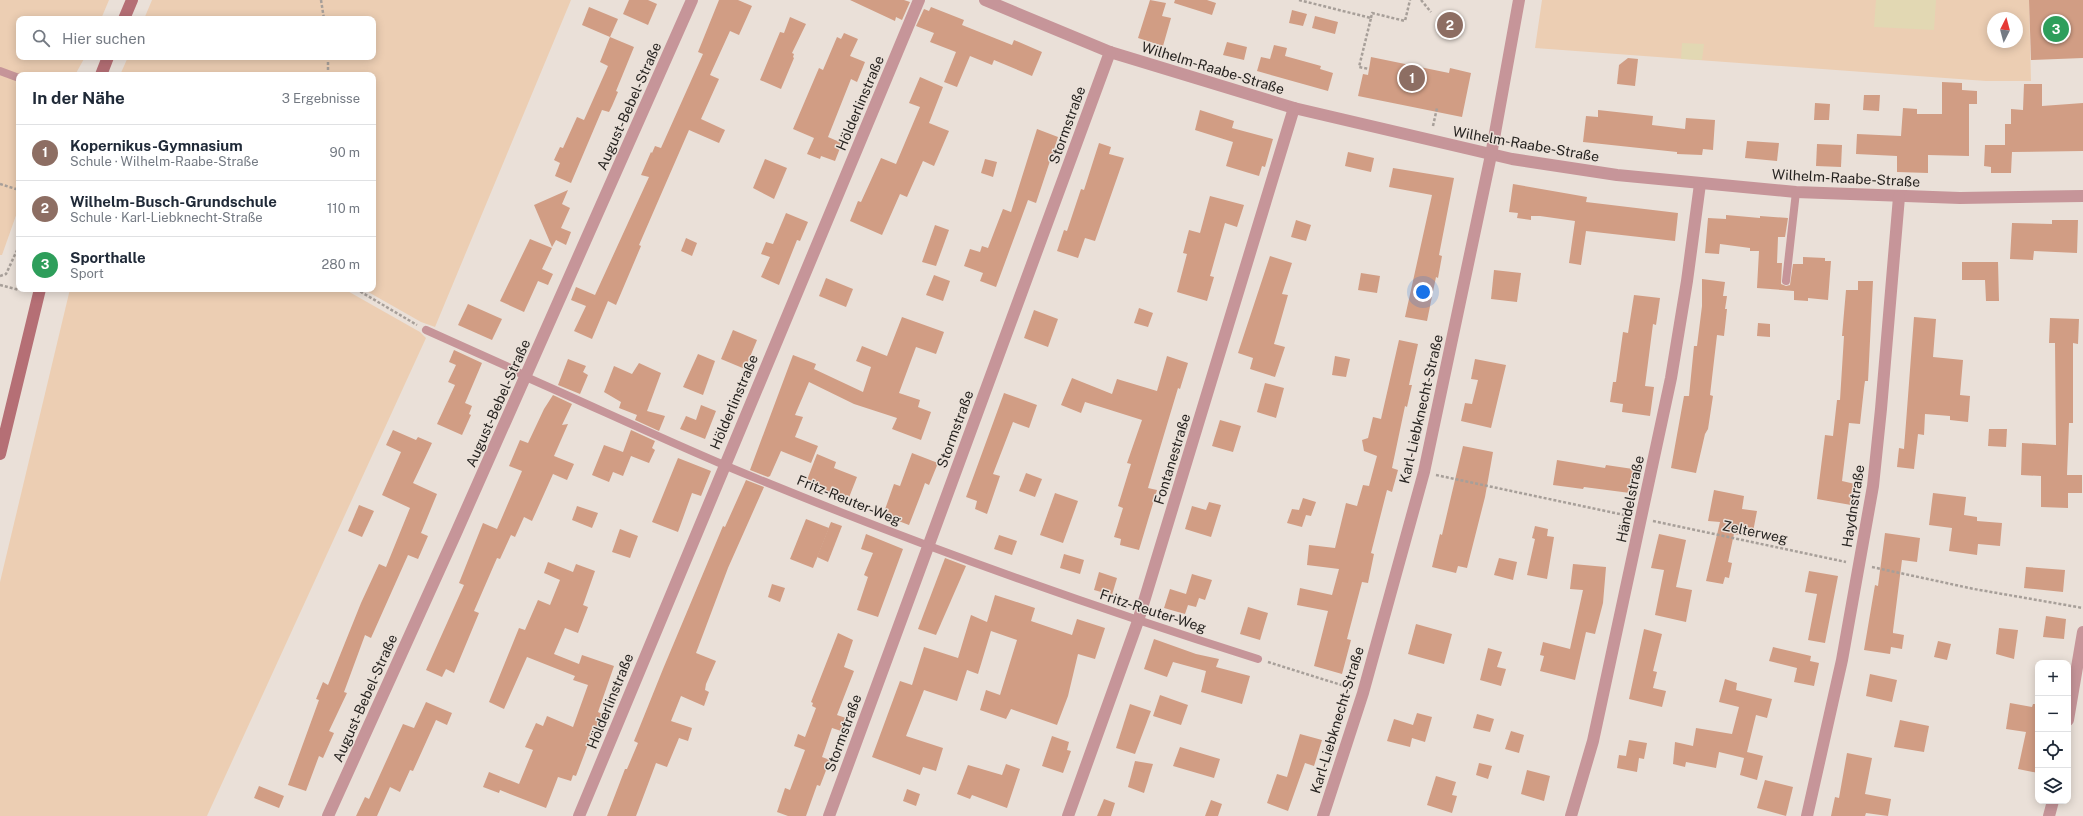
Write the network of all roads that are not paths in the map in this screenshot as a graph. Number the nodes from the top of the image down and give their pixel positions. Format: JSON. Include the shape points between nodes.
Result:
{"nodes":[{"id":1,"x":132,"y":0,"type":"edge"},
{"id":2,"x":692,"y":0,"type":"edge"},
{"id":3,"x":919,"y":0,"type":"edge"},
{"id":4,"x":985,"y":0,"type":"edge"},
{"id":5,"x":1519,"y":0,"type":"edge"},
{"id":6,"x":125,"y":16,"type":"edge"},
{"id":7,"x":1110,"y":52,"type":"junction"},
{"id":8,"x":107,"y":60,"type":"edge"},
{"id":9,"x":0,"y":71,"type":"edge"},
{"id":10,"x":102,"y":72,"type":"edge"},
{"id":11,"x":16,"y":77,"type":"edge"},
{"id":12,"x":1294,"y":108,"type":"junction"},
{"id":13,"x":1491,"y":155,"type":"junction"},
{"id":14,"x":1700,"y":184,"type":"junction"},
{"id":15,"x":1796,"y":192,"type":"junction"},
{"id":16,"x":2083,"y":196,"type":"edge"},
{"id":17,"x":1900,"y":197,"type":"junction"},
{"id":18,"x":1786,"y":281,"type":"dead end"},
{"id":19,"x":39,"y":292,"type":"edge"},
{"id":20,"x":426,"y":330,"type":"road end"},
{"id":21,"x":526,"y":377,"type":"junction"},
{"id":22,"x":0,"y":454,"type":"edge"},
{"id":23,"x":724,"y":465,"type":"junction"},
{"id":24,"x":928,"y":546,"type":"junction"},
{"id":25,"x":1138,"y":621,"type":"junction"},
{"id":26,"x":2083,"y":632,"type":"edge"},
{"id":27,"x":1258,"y":659,"type":"road end"},
{"id":28,"x":2071,"y":702,"type":"edge"},
{"id":29,"x":2052,"y":804,"type":"edge"},
{"id":30,"x":328,"y":816,"type":"edge"},
{"id":31,"x":579,"y":816,"type":"edge"},
{"id":32,"x":829,"y":816,"type":"edge"},
{"id":33,"x":1068,"y":816,"type":"edge"},
{"id":34,"x":1323,"y":816,"type":"edge"},
{"id":35,"x":1571,"y":816,"type":"edge"},
{"id":36,"x":1807,"y":816,"type":"edge"},
{"id":37,"x":2049,"y":816,"type":"edge"}],
"edges":[{"from":1,"to":6,"type":"main road"},
{"from":2,"to":21,"type":"street","name":"August-Bebel-Straße"},
{"from":3,"to":23,"type":"street","name":"Hölderlinstraße"},
{"from":4,"to":7,"type":"street","name":"Wilhelm-Raabe-Straße"},
{"from":5,"to":13,"type":"street","name":"Karl-Liebknecht-Straße"},
{"from":7,"to":12,"type":"street","name":"Wilhelm-Raabe-Straße"},
{"from":7,"to":24,"type":"street","name":"Stormstraße"},
{"from":8,"to":10,"type":"main road"},
{"from":9,"to":11,"type":"lane"},
{"from":12,"to":13,"type":"street","name":"Wilhelm-Raabe-Straße"},
{"from":12,"to":25,"type":"street","name":"Fontanestraße"},
{"from":13,"to":14,"type":"street","name":"Wilhelm-Raabe-Straße","via":[[1617,175]]},
{"from":13,"to":34,"type":"street","name":"Karl-Liebknecht-Straße","via":[[1424,472],[1363,692]]},
{"from":14,"to":15,"type":"street","name":"Wilhelm-Raabe-Straße"},
{"from":14,"to":35,"type":"street","name":"Händelstraße","via":[[1671,378],[1593,741]]},
{"from":15,"to":17,"type":"street","name":"Wilhelm-Raabe-Straße"},
{"from":15,"to":18,"type":"lane"},
{"from":16,"to":17,"type":"street","name":"Wilhelm-Raabe-Straße"},
{"from":17,"to":36,"type":"street","name":"Haydnstraße","via":[[1873,486],[1842,660]]},
{"from":19,"to":22,"type":"main road"},
{"from":20,"to":21,"type":"lane","name":"Fritz-Reuter-Weg"},
{"from":21,"to":23,"type":"lane","name":"Fritz-Reuter-Weg"},
{"from":21,"to":30,"type":"street","name":"August-Bebel-Straße"},
{"from":23,"to":24,"type":"lane","name":"Fritz-Reuter-Weg"},
{"from":23,"to":31,"type":"street","name":"Hölderlinstraße"},
{"from":24,"to":25,"type":"lane","name":"Fritz-Reuter-Weg"},
{"from":24,"to":32,"type":"street","name":"Stormstraße"},
{"from":25,"to":27,"type":"lane","name":"Fritz-Reuter-Weg"},
{"from":25,"to":33,"type":"street","name":"Fontanestraße"},
{"from":26,"to":28,"type":"street"},
{"from":29,"to":37,"type":"street"}]}
